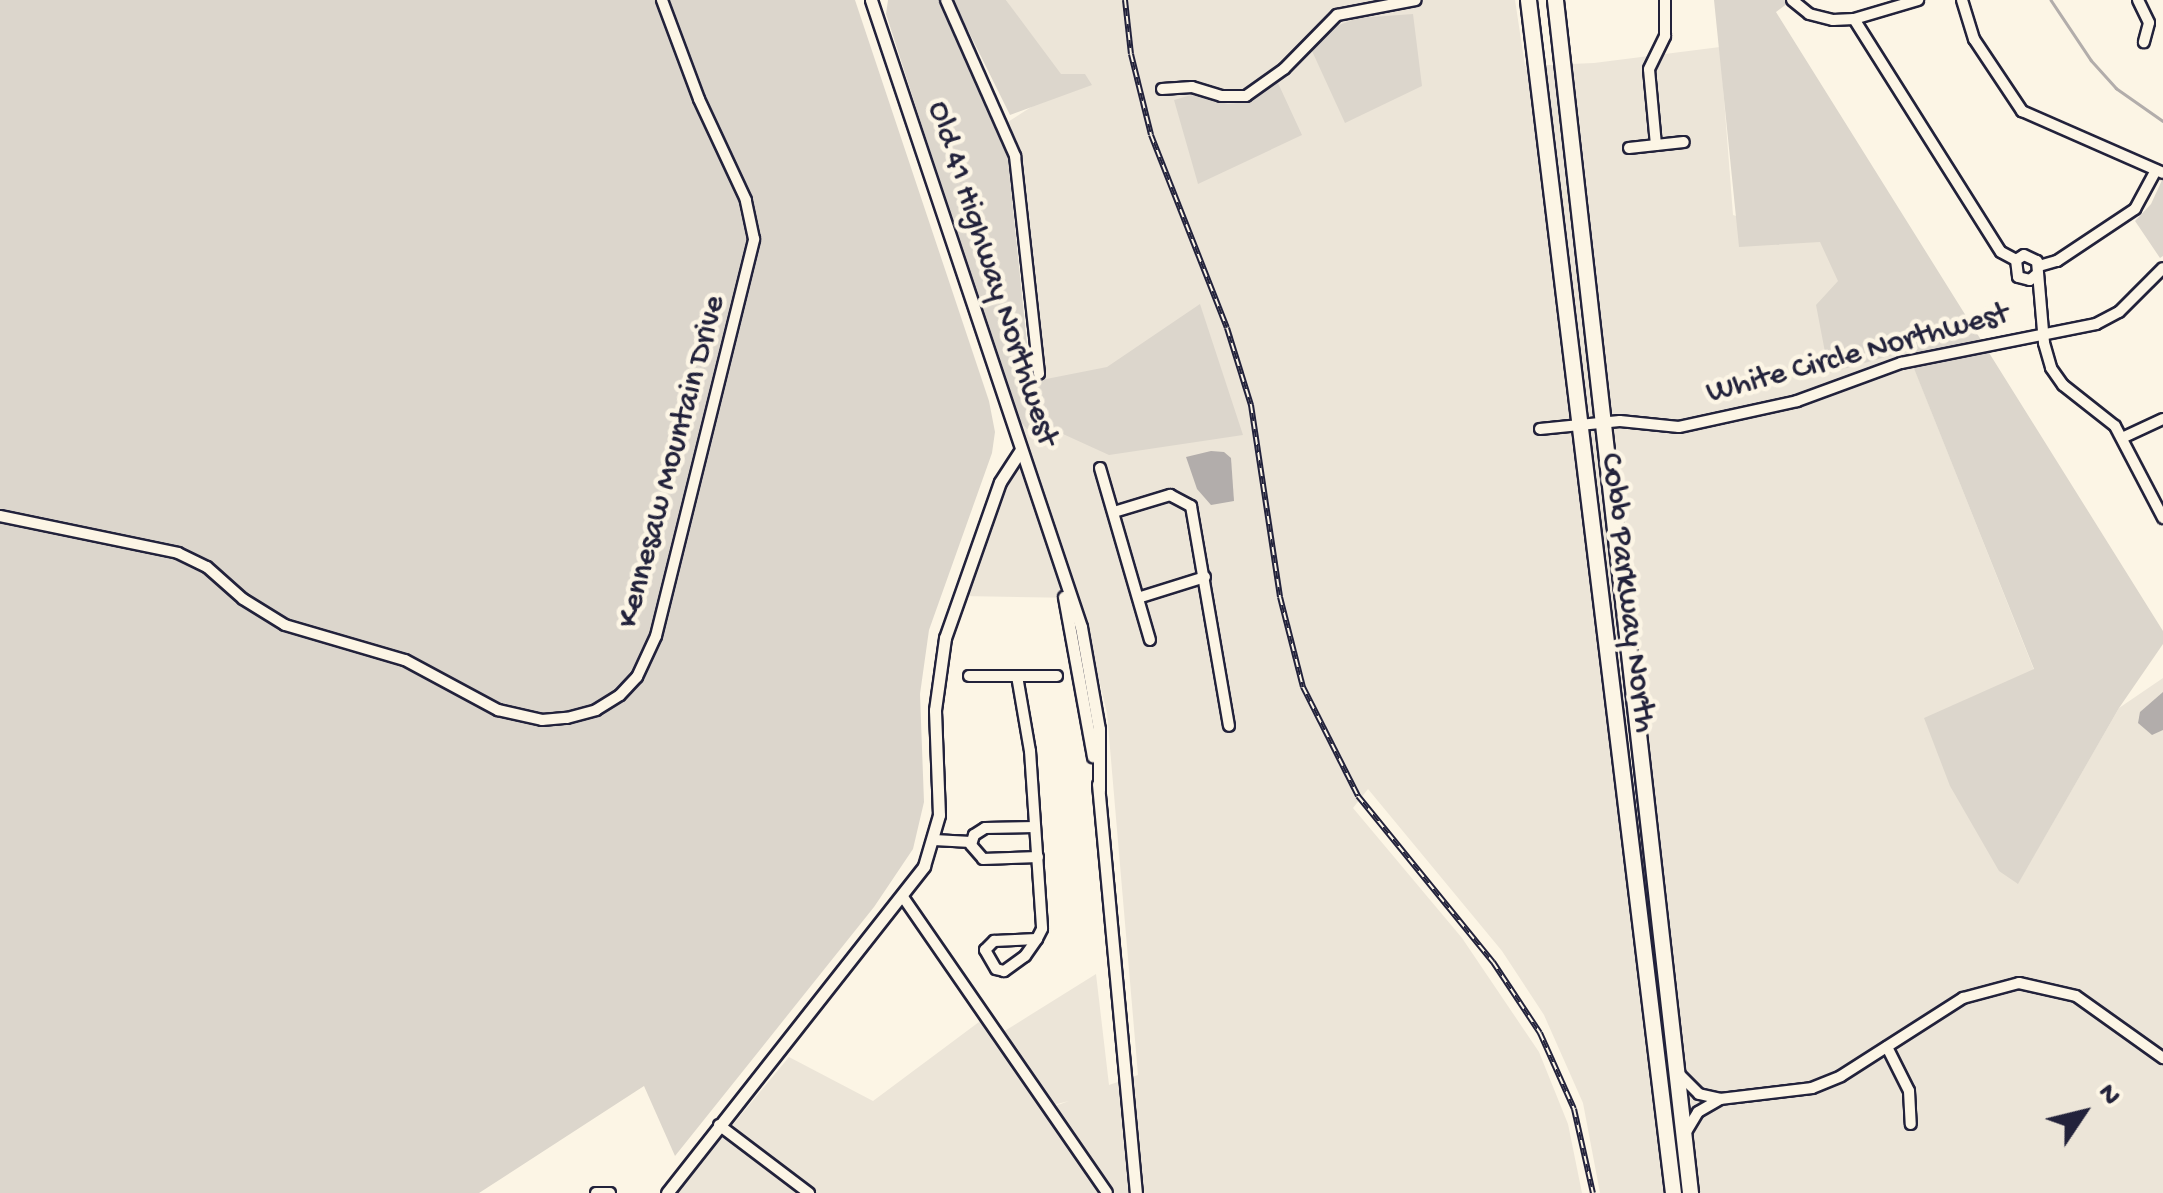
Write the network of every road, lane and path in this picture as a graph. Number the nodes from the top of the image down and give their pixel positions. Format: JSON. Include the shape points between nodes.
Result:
{"nodes":[{"id":1,"x":662,"y":0,"type":"edge"},
{"id":2,"x":871,"y":0,"type":"edge"},
{"id":3,"x":946,"y":0,"type":"edge"},
{"id":4,"x":1416,"y":0,"type":"edge"},
{"id":5,"x":1528,"y":0,"type":"edge"},
{"id":6,"x":1555,"y":0,"type":"edge"},
{"id":7,"x":1665,"y":0,"type":"edge"},
{"id":8,"x":1792,"y":0,"type":"edge"},
{"id":9,"x":1918,"y":0,"type":"edge"},
{"id":10,"x":1962,"y":0,"type":"edge"},
{"id":11,"x":2138,"y":0,"type":"edge"},
{"id":12,"x":1854,"y":19,"type":"junction"},
{"id":13,"x":2144,"y":42,"type":"dead end"},
{"id":14,"x":1162,"y":89,"type":"dead end"},
{"id":15,"x":1684,"y":142,"type":"dead end"},
{"id":16,"x":1656,"y":145,"type":"junction"},
{"id":17,"x":1629,"y":148,"type":"dead end"},
{"id":18,"x":2159,"y":172,"type":"edge"},
{"id":19,"x":2016,"y":260,"type":"junction"},
{"id":20,"x":2163,"y":268,"type":"edge"},
{"id":21,"x":2038,"y":271,"type":"junction"},
{"id":22,"x":2043,"y":332,"type":"junction"},
{"id":23,"x":1039,"y":374,"type":"dead end"},
{"id":24,"x":2163,"y":419,"type":"edge"},
{"id":25,"x":1604,"y":422,"type":"junction"},
{"id":26,"x":1577,"y":425,"type":"junction"},
{"id":27,"x":1540,"y":428,"type":"dead end"},
{"id":28,"x":2122,"y":438,"type":"junction"},
{"id":29,"x":1020,"y":452,"type":"junction"},
{"id":30,"x":1100,"y":468,"type":"dead end"},
{"id":31,"x":1114,"y":512,"type":"junction"},
{"id":32,"x":0,"y":516,"type":"edge"},
{"id":33,"x":2163,"y":518,"type":"edge"},
{"id":34,"x":1205,"y":577,"type":"junction"},
{"id":35,"x":1141,"y":597,"type":"junction"},
{"id":36,"x":1150,"y":640,"type":"dead end"},
{"id":37,"x":969,"y":676,"type":"dead end"},
{"id":38,"x":1017,"y":676,"type":"junction"},
{"id":39,"x":1058,"y":676,"type":"dead end"},
{"id":40,"x":1229,"y":726,"type":"dead end"},
{"id":41,"x":1036,"y":827,"type":"junction"},
{"id":42,"x":934,"y":840,"type":"junction"},
{"id":43,"x":971,"y":842,"type":"junction"},
{"id":44,"x":1038,"y":858,"type":"junction"},
{"id":45,"x":903,"y":897,"type":"junction"},
{"id":46,"x":1037,"y":939,"type":"junction"},
{"id":47,"x":1887,"y":1047,"type":"junction"},
{"id":48,"x":2163,"y":1058,"type":"edge"},
{"id":49,"x":1676,"y":1069,"type":"junction"},
{"id":50,"x":1720,"y":1099,"type":"junction"},
{"id":51,"x":1912,"y":1124,"type":"dead end"},
{"id":52,"x":720,"y":1125,"type":"junction"},
{"id":53,"x":1684,"y":1137,"type":"junction"},
{"id":54,"x":596,"y":1193,"type":"edge"},
{"id":55,"x":610,"y":1193,"type":"edge"},
{"id":56,"x":667,"y":1193,"type":"edge"},
{"id":57,"x":810,"y":1193,"type":"edge"},
{"id":58,"x":1107,"y":1193,"type":"edge"},
{"id":59,"x":1136,"y":1193,"type":"edge"},
{"id":60,"x":1673,"y":1193,"type":"edge"},
{"id":61,"x":1690,"y":1193,"type":"edge"}],
"edges":[{"from":1,"to":32,"type":"street","name":"Kennesaw Mountain Drive","via":[[746,200],[754,240],[656,636],[637,677],[620,694],[568,718],[498,710],[405,660],[285,625],[207,566],[178,553]]},
{"from":2,"to":29,"type":"street","name":"Old 41 Highway Northwest"},
{"from":3,"to":23,"type":"street","via":[[1015,156]]},
{"from":4,"to":14,"type":"street","via":[[1337,16],[1246,96]]},
{"from":5,"to":26,"type":"main road","name":"Cobb Parkway North"},
{"from":6,"to":25,"type":"main road","name":"Cobb Parkway North"},
{"from":7,"to":16,"type":"street","via":[[1665,36],[1649,69]]},
{"from":8,"to":12,"type":"street","via":[[1822,19]]},
{"from":9,"to":12,"type":"street"},
{"from":10,"to":18,"type":"street","via":[[1974,39],[2022,111]]},
{"from":11,"to":13,"type":"street","via":[[2149,23]]},
{"from":12,"to":19,"type":"street","via":[[2001,252]]},
{"from":15,"to":16,"type":"street"},
{"from":16,"to":17,"type":"street"},
{"from":18,"to":21,"type":"street","via":[[2136,209]]},
{"from":19,"to":21,"type":"street","via":[[2029,255]]},
{"from":19,"to":21,"type":"street","via":[[2018,277],[2030,280]]},
{"from":20,"to":22,"type":"street","name":"White Circle Northwest","via":[[2107,319]]},
{"from":21,"to":22,"type":"street"},
{"from":22,"to":25,"type":"street","name":"White Circle Northwest","via":[[1901,363],[1837,389],[1692,425]]},
{"from":22,"to":28,"type":"street","via":[[2058,379],[2108,418]]},
{"from":24,"to":28,"type":"street"},
{"from":25,"to":26,"type":"street","name":"White Circle Northwest"},
{"from":25,"to":49,"type":"main road","name":"Cobb Parkway North"},
{"from":26,"to":27,"type":"street","name":"White Circle Northwest"},
{"from":26,"to":60,"type":"main road","name":"Cobb Parkway North"},
{"from":28,"to":33,"type":"street"},
{"from":29,"to":42,"type":"street","via":[[1000,482],[945,638],[936,696]]},
{"from":29,"to":59,"type":"street","name":"Old 41 Highway Northwest","via":[[1087,654],[1099,729]]},
{"from":30,"to":31,"type":"street"},
{"from":31,"to":34,"type":"street","via":[[1170,494],[1182,497],[1194,512]]},
{"from":31,"to":35,"type":"street"},
{"from":34,"to":35,"type":"street"},
{"from":34,"to":40,"type":"street"},
{"from":35,"to":36,"type":"street"},
{"from":37,"to":38,"type":"street"},
{"from":38,"to":39,"type":"street"},
{"from":38,"to":41,"type":"street"},
{"from":41,"to":43,"type":"street","via":[[984,828]]},
{"from":41,"to":44,"type":"street"},
{"from":42,"to":43,"type":"street"},
{"from":42,"to":45,"type":"street"},
{"from":43,"to":44,"type":"street","via":[[983,859]]},
{"from":44,"to":46,"type":"street","via":[[1043,919]]},
{"from":45,"to":52,"type":"street"},
{"from":45,"to":58,"type":"street"},
{"from":46,"to":46,"type":"street","via":[[1004,971],[985,950],[994,941]]},
{"from":47,"to":48,"type":"street","via":[[1976,992],[2033,984],[2076,996]]},
{"from":47,"to":50,"type":"street","via":[[1822,1085]]},
{"from":47,"to":51,"type":"street","via":[[1905,1079]]},
{"from":49,"to":50,"type":"street","via":[[1698,1094]]},
{"from":49,"to":53,"type":"main road","name":"Cobb Parkway North"},
{"from":50,"to":53,"type":"street","via":[[1698,1112]]},
{"from":52,"to":56,"type":"street"},
{"from":52,"to":57,"type":"street"},
{"from":53,"to":61,"type":"main road","name":"Cobb Parkway North"},
{"from":54,"to":55,"type":"street"}]}
